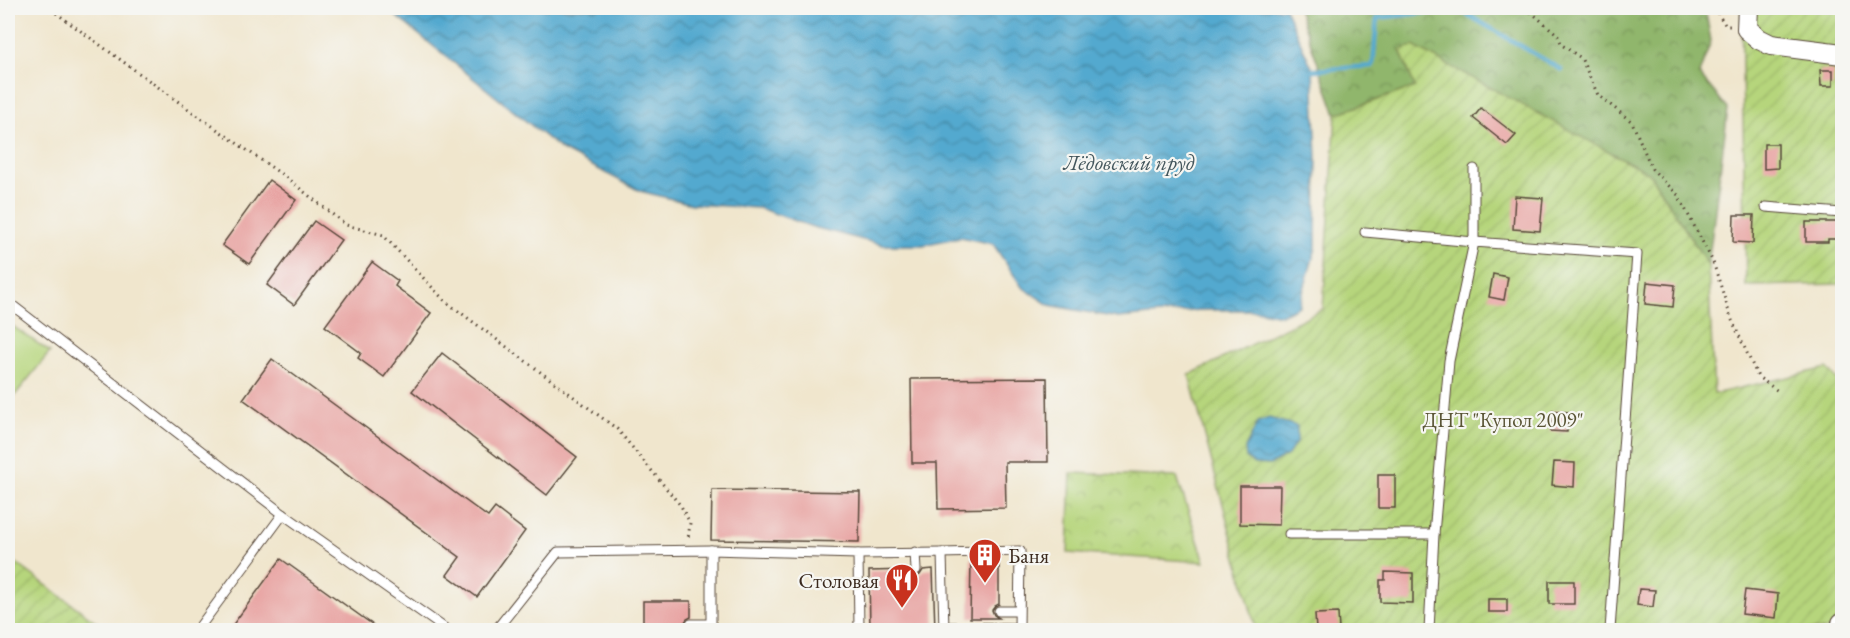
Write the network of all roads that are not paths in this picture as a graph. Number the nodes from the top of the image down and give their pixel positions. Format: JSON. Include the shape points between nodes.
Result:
{"nodes":[{"id":1,"x":1748,"y":8,"type":"edge"},
{"id":2,"x":1842,"y":54,"type":"edge"},
{"id":3,"x":1474,"y":169,"type":"dead end"},
{"id":4,"x":1766,"y":207,"type":"dead end"},
{"id":5,"x":1842,"y":213,"type":"edge"},
{"id":6,"x":1365,"y":232,"type":"dead end"},
{"id":7,"x":1474,"y":242,"type":"junction"},
{"id":8,"x":8,"y":302,"type":"edge"},
{"id":9,"x":283,"y":514,"type":"junction"},
{"id":10,"x":1289,"y":534,"type":"dead end"},
{"id":11,"x":1434,"y":534,"type":"junction"},
{"id":12,"x":711,"y":550,"type":"junction"},
{"id":13,"x":915,"y":552,"type":"junction"},
{"id":14,"x":942,"y":553,"type":"junction"},
{"id":15,"x":858,"y":554,"type":"junction"},
{"id":16,"x":916,"y":570,"type":"dead end"},
{"id":17,"x":870,"y":588,"type":"dead end"},
{"id":18,"x":858,"y":589,"type":"junction"},
{"id":19,"x":999,"y":611,"type":"dead end"},
{"id":20,"x":1018,"y":611,"type":"junction"},
{"id":21,"x":1842,"y":623,"type":"edge"},
{"id":22,"x":691,"y":624,"type":"dead end"},
{"id":23,"x":711,"y":627,"type":"edge"},
{"id":24,"x":944,"y":629,"type":"edge"},
{"id":25,"x":199,"y":630,"type":"edge"},
{"id":26,"x":447,"y":630,"type":"edge"},
{"id":27,"x":496,"y":630,"type":"edge"},
{"id":28,"x":859,"y":630,"type":"edge"},
{"id":29,"x":1429,"y":630,"type":"edge"},
{"id":30,"x":1610,"y":630,"type":"edge"},
{"id":31,"x":1842,"y":630,"type":"edge"}],
"edges":[{"from":1,"to":2,"type":"street","via":[[1747,29],[1771,45]]},
{"from":3,"to":7,"type":"lane"},
{"from":4,"to":5,"type":"lane"},
{"from":6,"to":7,"type":"lane"},
{"from":7,"to":11,"type":"lane","via":[[1449,361]]},
{"from":7,"to":30,"type":"lane","via":[[1637,254]]},
{"from":8,"to":9,"type":"lane"},
{"from":9,"to":25,"type":"lane"},
{"from":9,"to":26,"type":"lane"},
{"from":10,"to":11,"type":"lane"},
{"from":11,"to":29,"type":"lane"},
{"from":12,"to":15,"type":"lane"},
{"from":12,"to":23,"type":"lane"},
{"from":12,"to":27,"type":"lane","via":[[558,552]]},
{"from":13,"to":14,"type":"lane"},
{"from":13,"to":15,"type":"lane"},
{"from":13,"to":16,"type":"lane"},
{"from":14,"to":20,"type":"lane","via":[[1020,551]]},
{"from":14,"to":24,"type":"lane"},
{"from":15,"to":18,"type":"lane"},
{"from":17,"to":18,"type":"lane"},
{"from":18,"to":28,"type":"lane"},
{"from":19,"to":20,"type":"lane"},
{"from":20,"to":24,"type":"lane","via":[[1019,628]]},
{"from":21,"to":31,"type":"street"},
{"from":22,"to":23,"type":"lane"}]}
